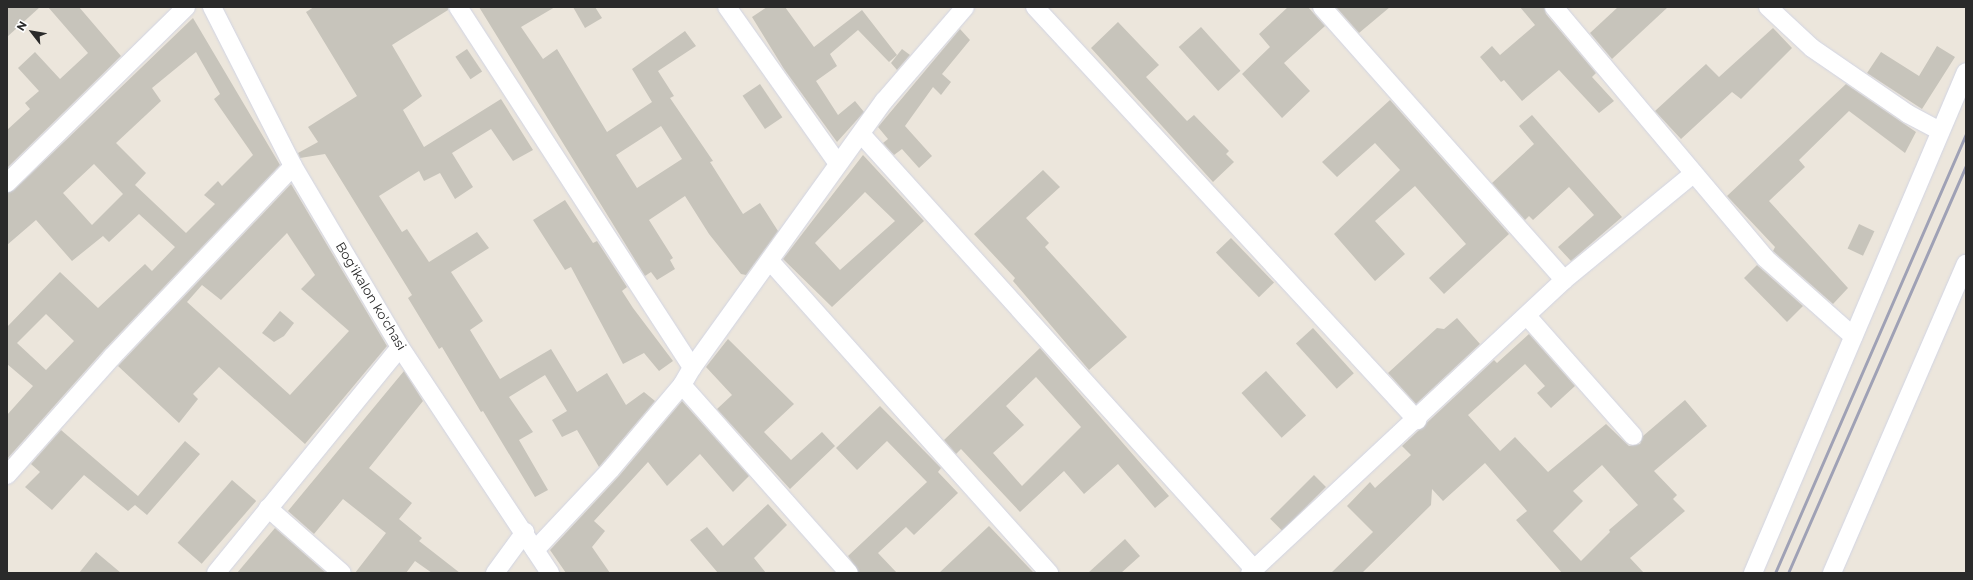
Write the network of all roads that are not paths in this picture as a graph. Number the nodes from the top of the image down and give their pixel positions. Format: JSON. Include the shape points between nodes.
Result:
{"nodes":[{"id":1,"x":186,"y":7,"type":"edge"},
{"id":2,"x":212,"y":7,"type":"edge"},
{"id":3,"x":458,"y":7,"type":"edge"},
{"id":4,"x":727,"y":7,"type":"edge"},
{"id":5,"x":965,"y":7,"type":"edge"},
{"id":6,"x":1035,"y":7,"type":"edge"},
{"id":7,"x":1322,"y":7,"type":"edge"},
{"id":8,"x":1554,"y":7,"type":"edge"},
{"id":9,"x":1768,"y":7,"type":"edge"},
{"id":10,"x":1966,"y":72,"type":"edge"},
{"id":11,"x":1940,"y":131,"type":"junction"},
{"id":12,"x":862,"y":135,"type":"junction"},
{"id":13,"x":838,"y":164,"type":"junction"},
{"id":14,"x":293,"y":166,"type":"junction"},
{"id":15,"x":1693,"y":174,"type":"junction"},
{"id":16,"x":7,"y":183,"type":"edge"},
{"id":17,"x":770,"y":261,"type":"junction"},
{"id":18,"x":1966,"y":264,"type":"edge"},
{"id":19,"x":1564,"y":280,"type":"junction"},
{"id":20,"x":1527,"y":316,"type":"junction"},
{"id":21,"x":1853,"y":336,"type":"junction"},
{"id":22,"x":400,"y":347,"type":"junction"},
{"id":23,"x":692,"y":368,"type":"junction"},
{"id":24,"x":682,"y":385,"type":"junction"},
{"id":25,"x":1417,"y":420,"type":"junction"},
{"id":26,"x":1633,"y":436,"type":"dead end"},
{"id":27,"x":7,"y":475,"type":"edge"},
{"id":28,"x":268,"y":508,"type":"junction"},
{"id":29,"x":525,"y":532,"type":"junction"},
{"id":30,"x":535,"y":550,"type":"junction"},
{"id":31,"x":1252,"y":571,"type":"edge"},
{"id":32,"x":216,"y":573,"type":"edge"},
{"id":33,"x":342,"y":573,"type":"edge"},
{"id":34,"x":495,"y":573,"type":"edge"},
{"id":35,"x":550,"y":573,"type":"edge"},
{"id":36,"x":849,"y":573,"type":"edge"},
{"id":37,"x":1048,"y":573,"type":"edge"},
{"id":38,"x":1753,"y":573,"type":"edge"},
{"id":39,"x":1832,"y":573,"type":"edge"}],
"edges":[{"from":1,"to":16,"type":"street"},
{"from":2,"to":14,"type":"street","name":"Bog'ikalon ko'chasi"},
{"from":3,"to":23,"type":"street"},
{"from":4,"to":13,"type":"street"},
{"from":5,"to":12,"type":"street","via":[[884,100]]},
{"from":6,"to":25,"type":"street"},
{"from":7,"to":19,"type":"street"},
{"from":8,"to":15,"type":"street"},
{"from":9,"to":11,"type":"street","via":[[1812,48],[1908,114]]},
{"from":10,"to":11,"type":"street"},
{"from":11,"to":21,"type":"street"},
{"from":12,"to":13,"type":"street"},
{"from":12,"to":31,"type":"street"},
{"from":13,"to":17,"type":"street"},
{"from":14,"to":22,"type":"street","name":"Bog'ikalon ko'chasi"},
{"from":14,"to":27,"type":"street","via":[[112,357]]},
{"from":15,"to":19,"type":"street"},
{"from":15,"to":21,"type":"street","via":[[1765,258]]},
{"from":17,"to":23,"type":"street"},
{"from":17,"to":37,"type":"street"},
{"from":18,"to":39,"type":"street"},
{"from":19,"to":20,"type":"street"},
{"from":20,"to":25,"type":"street"},
{"from":20,"to":26,"type":"street"},
{"from":21,"to":38,"type":"street"},
{"from":22,"to":28,"type":"street"},
{"from":22,"to":29,"type":"street","name":"Bog'ikalon ko'chasi"},
{"from":23,"to":24,"type":"street"},
{"from":24,"to":30,"type":"street","via":[[611,469]]},
{"from":24,"to":36,"type":"street"},
{"from":25,"to":31,"type":"street"},
{"from":28,"to":32,"type":"street"},
{"from":28,"to":33,"type":"street"},
{"from":29,"to":30,"type":"street","name":"Bog'ikalon ko'chasi"},
{"from":29,"to":34,"type":"street"},
{"from":30,"to":35,"type":"street","name":"Bog'ikalon ko'chasi"}]}
